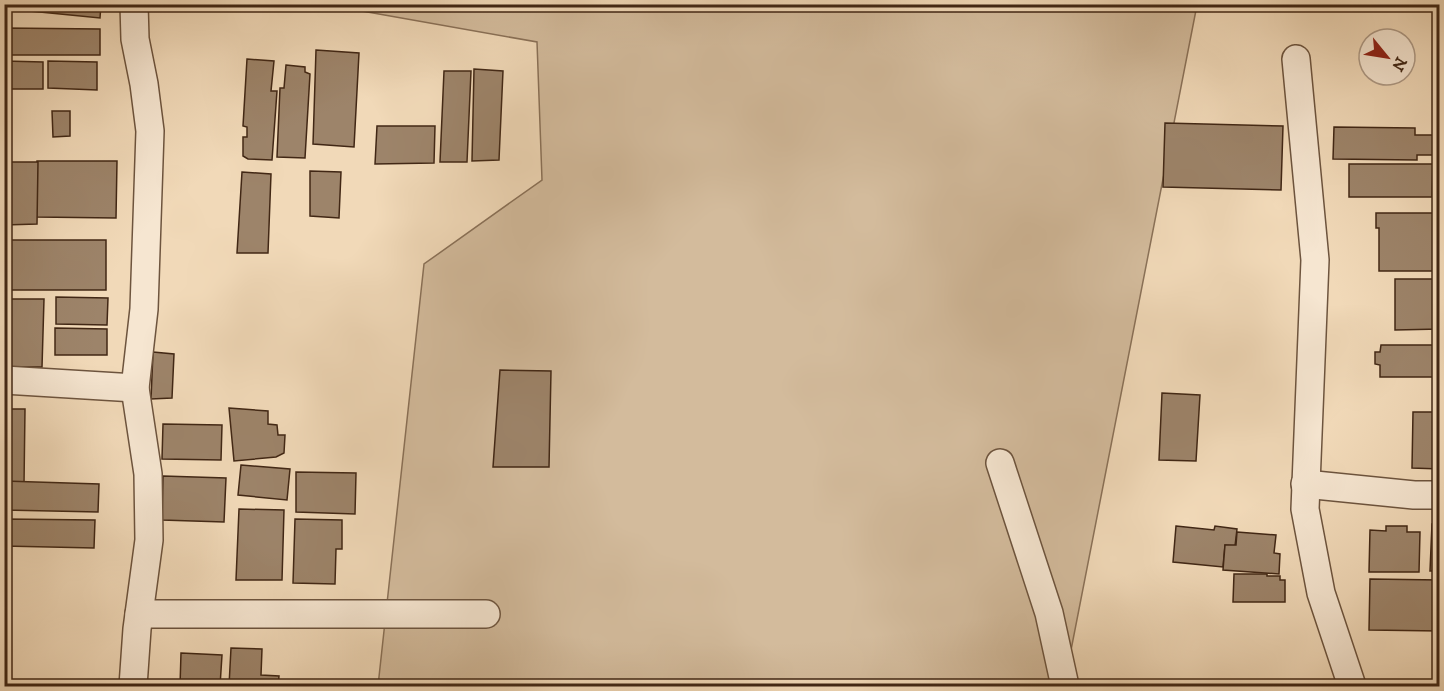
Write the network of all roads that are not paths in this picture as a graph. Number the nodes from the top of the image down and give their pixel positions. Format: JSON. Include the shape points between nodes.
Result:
{"nodes":[{"id":1,"x":134,"y":4,"type":"edge"},
{"id":2,"x":1296,"y":59,"type":"dead end"},
{"id":3,"x":4,"y":380,"type":"edge"},
{"id":4,"x":135,"y":388,"type":"junction"},
{"id":5,"x":1000,"y":464,"type":"dead end"},
{"id":6,"x":1305,"y":484,"type":"junction"},
{"id":7,"x":1440,"y":495,"type":"edge"},
{"id":8,"x":139,"y":614,"type":"junction"},
{"id":9,"x":486,"y":614,"type":"dead end"},
{"id":10,"x":133,"y":687,"type":"edge"},
{"id":11,"x":1065,"y":687,"type":"edge"},
{"id":12,"x":1352,"y":687,"type":"edge"}],
"edges":[{"from":1,"to":4,"type":"street","via":[[135,39],[150,131],[144,309]]},
{"from":2,"to":6,"type":"street","via":[[1315,260]]},
{"from":3,"to":4,"type":"street"},
{"from":4,"to":8,"type":"street","via":[[148,474],[149,540]]},
{"from":5,"to":11,"type":"street","via":[[1048,613]]},
{"from":6,"to":7,"type":"street"},
{"from":6,"to":12,"type":"street","via":[[1305,509],[1321,593]]},
{"from":8,"to":9,"type":"street"},
{"from":8,"to":10,"type":"street"}]}
